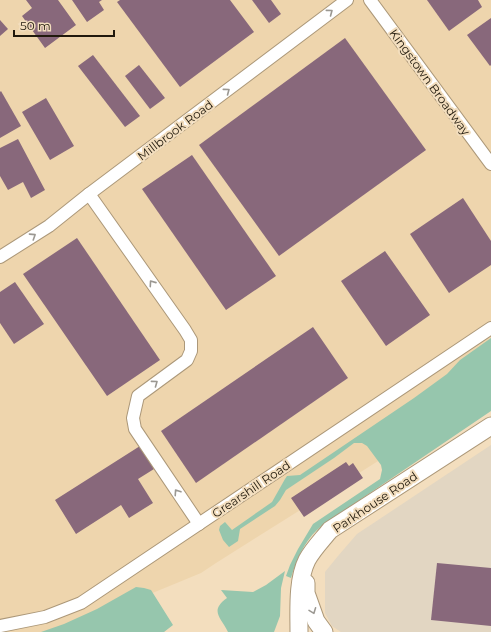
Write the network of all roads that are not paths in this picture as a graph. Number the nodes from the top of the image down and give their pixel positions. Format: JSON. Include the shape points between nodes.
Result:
{"nodes":[{"id":1,"x":347,"y":0,"type":"edge"},
{"id":2,"x":370,"y":0,"type":"edge"},
{"id":3,"x":491,"y":164,"type":"edge"},
{"id":4,"x":89,"y":194,"type":"junction"},
{"id":5,"x":0,"y":257,"type":"edge"},
{"id":6,"x":491,"y":328,"type":"edge"},
{"id":7,"x":491,"y":426,"type":"edge"},
{"id":8,"x":199,"y":524,"type":"junction"},
{"id":9,"x":307,"y":561,"type":"junction"},
{"id":10,"x":299,"y":604,"type":"junction"},
{"id":11,"x":0,"y":626,"type":"edge"},
{"id":12,"x":291,"y":632,"type":"edge"},
{"id":13,"x":299,"y":632,"type":"edge"},
{"id":14,"x":324,"y":632,"type":"edge"}],
"edges":[{"from":4,"to":1,"type":"street","name":"Millbrook Road","one_way":true},
{"from":2,"to":3,"type":"street","name":"Kingstown Broadway"},
{"from":5,"to":4,"type":"street","name":"Millbrook Road","one_way":true,"via":[[49,226]]},
{"from":8,"to":4,"type":"street","one_way":true,"via":[[135,429],[133,418],[138,396],[187,360],[191,351],[191,340]]},
{"from":6,"to":8,"type":"street","name":"Grearshill Road"},
{"from":7,"to":9,"type":"street","name":"Parkhouse Road","via":[[330,530]]},
{"from":8,"to":11,"type":"street","name":"Grearshill Road","via":[[81,603],[45,617]]},
{"from":9,"to":10,"type":"street","name":"Parkhouse Road","via":[[301,581]]},
{"from":9,"to":14,"type":"street","one_way":true,"via":[[306,593],[316,621]]},
{"from":10,"to":12,"type":"street"},
{"from":10,"to":13,"type":"street","name":"Parkhouse Road"}]}
